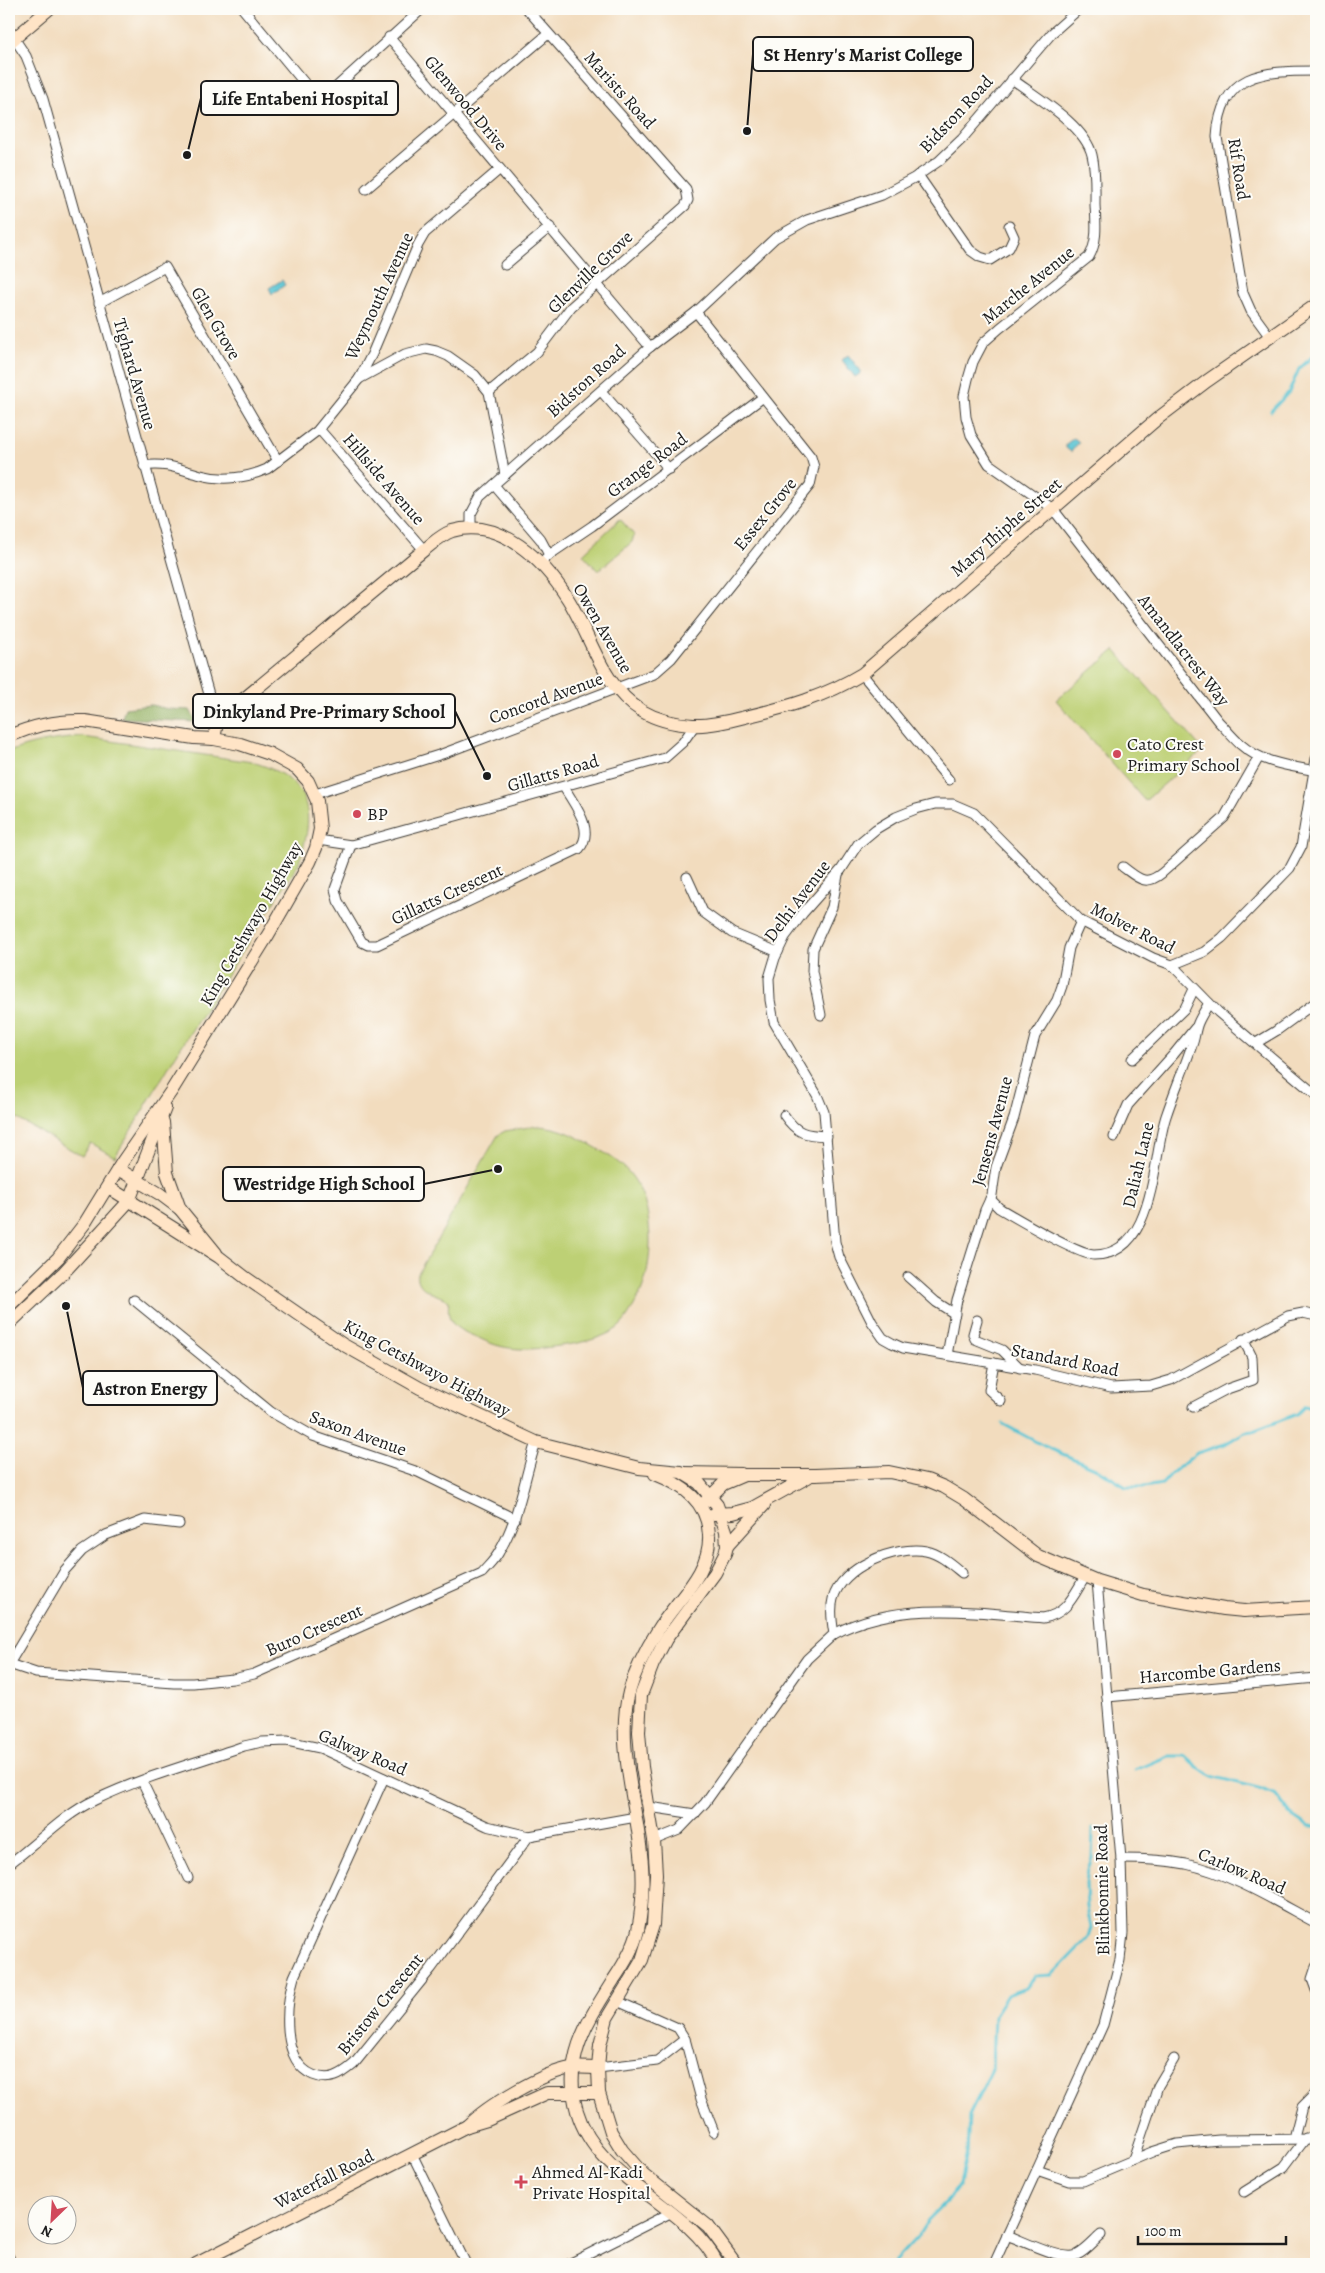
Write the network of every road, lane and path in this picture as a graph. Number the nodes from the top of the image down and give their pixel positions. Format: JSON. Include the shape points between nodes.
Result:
{"nodes":[{"id":1,"x":49,"y":9,"type":"edge"},
{"id":2,"x":243,"y":9,"type":"edge"},
{"id":3,"x":422,"y":9,"type":"edge"},
{"id":4,"x":527,"y":9,"type":"edge"},
{"id":5,"x":1079,"y":9,"type":"edge"},
{"id":6,"x":548,"y":34,"type":"junction"},
{"id":7,"x":389,"y":37,"type":"junction"},
{"id":8,"x":11,"y":40,"type":"edge"},
{"id":9,"x":1316,"y":70,"type":"edge"},
{"id":10,"x":1012,"y":79,"type":"junction"},
{"id":11,"x":455,"y":114,"type":"junction"},
{"id":12,"x":500,"y":169,"type":"junction"},
{"id":13,"x":918,"y":175,"type":"junction"},
{"id":14,"x":366,"y":189,"type":"dead end"},
{"id":15,"x":688,"y":194,"type":"joint"},
{"id":16,"x":1009,"y":226,"type":"dead end"},
{"id":17,"x":550,"y":227,"type":"junction"},
{"id":18,"x":505,"y":265,"type":"dead end"},
{"id":19,"x":597,"y":284,"type":"junction"},
{"id":20,"x":99,"y":303,"type":"junction"},
{"id":21,"x":1316,"y":305,"type":"edge"},
{"id":22,"x":696,"y":312,"type":"junction"},
{"id":23,"x":1270,"y":336,"type":"junction"},
{"id":24,"x":650,"y":347,"type":"junction"},
{"id":25,"x":358,"y":379,"type":"junction"},
{"id":26,"x":489,"y":392,"type":"junction"},
{"id":27,"x":601,"y":392,"type":"junction"},
{"id":28,"x":762,"y":398,"type":"junction"},
{"id":29,"x":319,"y":428,"type":"junction"},
{"id":30,"x":278,"y":460,"type":"junction"},
{"id":31,"x":144,"y":466,"type":"junction"},
{"id":32,"x":669,"y":469,"type":"junction"},
{"id":33,"x":505,"y":475,"type":"junction"},
{"id":34,"x":494,"y":485,"type":"junction"},
{"id":35,"x":1053,"y":509,"type":"junction"},
{"id":36,"x":471,"y":528,"type":"junction"},
{"id":37,"x":424,"y":550,"type":"junction"},
{"id":38,"x":544,"y":559,"type":"junction"},
{"id":39,"x":862,"y":674,"type":"junction"},
{"id":40,"x":618,"y":688,"type":"junction"},
{"id":41,"x":217,"y":723,"type":"junction"},
{"id":42,"x":695,"y":725,"type":"junction"},
{"id":43,"x":9,"y":736,"type":"edge"},
{"id":44,"x":214,"y":739,"type":"junction"},
{"id":45,"x":1259,"y":757,"type":"junction"},
{"id":46,"x":1316,"y":759,"type":"edge"},
{"id":47,"x":1315,"y":771,"type":"edge"},
{"id":48,"x":950,"y":780,"type":"dead end"},
{"id":49,"x":564,"y":787,"type":"junction"},
{"id":50,"x":315,"y":794,"type":"junction"},
{"id":51,"x":960,"y":806,"type":"joint"},
{"id":52,"x":318,"y":840,"type":"junction"},
{"id":53,"x":351,"y":845,"type":"junction"},
{"id":54,"x":1123,"y":867,"type":"dead end"},
{"id":55,"x":839,"y":873,"type":"junction"},
{"id":56,"x":686,"y":877,"type":"dead end"},
{"id":57,"x":1081,"y":921,"type":"junction"},
{"id":58,"x":778,"y":952,"type":"junction"},
{"id":59,"x":1172,"y":965,"type":"junction"},
{"id":60,"x":1194,"y":989,"type":"junction"},
{"id":61,"x":1316,"y":1002,"type":"edge"},
{"id":62,"x":1209,"y":1003,"type":"junction"},
{"id":63,"x":821,"y":1015,"type":"dead end"},
{"id":64,"x":1198,"y":1024,"type":"junction"},
{"id":65,"x":1256,"y":1043,"type":"junction"},
{"id":66,"x":1132,"y":1059,"type":"dead end"},
{"id":67,"x":172,"y":1090,"type":"junction"},
{"id":68,"x":1316,"y":1095,"type":"edge"},
{"id":69,"x":784,"y":1114,"type":"dead end"},
{"id":70,"x":162,"y":1115,"type":"junction"},
{"id":71,"x":827,"y":1136,"type":"junction"},
{"id":72,"x":1114,"y":1137,"type":"dead end"},
{"id":73,"x":118,"y":1169,"type":"junction"},
{"id":74,"x":138,"y":1181,"type":"junction"},
{"id":75,"x":108,"y":1187,"type":"junction"},
{"id":76,"x":990,"y":1198,"type":"junction"},
{"id":77,"x":129,"y":1201,"type":"junction"},
{"id":78,"x":180,"y":1209,"type":"junction"},
{"id":79,"x":219,"y":1257,"type":"junction"},
{"id":80,"x":908,"y":1277,"type":"dead end"},
{"id":81,"x":134,"y":1300,"type":"dead end"},
{"id":82,"x":9,"y":1306,"type":"edge"},
{"id":83,"x":955,"y":1314,"type":"junction"},
{"id":84,"x":1316,"y":1316,"type":"edge"},
{"id":85,"x":977,"y":1320,"type":"dead end"},
{"id":86,"x":9,"y":1324,"type":"edge"},
{"id":87,"x":883,"y":1338,"type":"joint"},
{"id":88,"x":1243,"y":1339,"type":"junction"},
{"id":89,"x":947,"y":1355,"type":"junction"},
{"id":90,"x":994,"y":1363,"type":"junction"},
{"id":91,"x":1020,"y":1368,"type":"junction"},
{"id":92,"x":1001,"y":1402,"type":"dead end"},
{"id":93,"x":1193,"y":1407,"type":"dead end"},
{"id":94,"x":536,"y":1442,"type":"junction"},
{"id":95,"x":639,"y":1468,"type":"junction"},
{"id":96,"x":681,"y":1472,"type":"junction"},
{"id":97,"x":744,"y":1474,"type":"junction"},
{"id":98,"x":815,"y":1475,"type":"junction"},
{"id":99,"x":711,"y":1496,"type":"junction"},
{"id":100,"x":770,"y":1497,"type":"junction"},
{"id":101,"x":703,"y":1510,"type":"junction"},
{"id":102,"x":722,"y":1514,"type":"junction"},
{"id":103,"x":515,"y":1519,"type":"junction"},
{"id":104,"x":179,"y":1524,"type":"dead end"},
{"id":105,"x":727,"y":1546,"type":"junction"},
{"id":106,"x":962,"y":1573,"type":"dead end"},
{"id":107,"x":1091,"y":1579,"type":"junction"},
{"id":108,"x":1316,"y":1607,"type":"edge"},
{"id":109,"x":834,"y":1634,"type":"junction"},
{"id":110,"x":9,"y":1664,"type":"edge"},
{"id":111,"x":1316,"y":1678,"type":"edge"},
{"id":112,"x":1107,"y":1697,"type":"junction"},
{"id":113,"x":384,"y":1778,"type":"junction"},
{"id":114,"x":142,"y":1781,"type":"junction"},
{"id":115,"x":648,"y":1807,"type":"junction"},
{"id":116,"x":695,"y":1814,"type":"junction"},
{"id":117,"x":636,"y":1817,"type":"junction"},
{"id":118,"x":528,"y":1836,"type":"junction"},
{"id":119,"x":654,"y":1840,"type":"junction"},
{"id":120,"x":1121,"y":1859,"type":"junction"},
{"id":121,"x":9,"y":1864,"type":"edge"},
{"id":122,"x":188,"y":1878,"type":"dead end"},
{"id":123,"x":1316,"y":1923,"type":"edge"},
{"id":124,"x":1316,"y":1967,"type":"edge"},
{"id":125,"x":1316,"y":1990,"type":"edge"},
{"id":126,"x":617,"y":2001,"type":"junction"},
{"id":127,"x":685,"y":2039,"type":"junction"},
{"id":128,"x":1174,"y":2059,"type":"dead end"},
{"id":129,"x":572,"y":2068,"type":"junction"},
{"id":130,"x":598,"y":2068,"type":"junction"},
{"id":131,"x":599,"y":2093,"type":"junction"},
{"id":132,"x":1316,"y":2093,"type":"edge"},
{"id":133,"x":574,"y":2094,"type":"junction"},
{"id":134,"x":467,"y":2126,"type":"junction"},
{"id":135,"x":714,"y":2132,"type":"dead end"},
{"id":136,"x":1294,"y":2138,"type":"junction"},
{"id":137,"x":1306,"y":2138,"type":"junction"},
{"id":138,"x":1316,"y":2138,"type":"edge"},
{"id":139,"x":412,"y":2154,"type":"junction"},
{"id":140,"x":1133,"y":2160,"type":"junction"},
{"id":141,"x":1037,"y":2170,"type":"junction"},
{"id":142,"x":1244,"y":2192,"type":"dead end"},
{"id":143,"x":672,"y":2212,"type":"junction"},
{"id":144,"x":1007,"y":2235,"type":"junction"},
{"id":145,"x":1101,"y":2235,"type":"dead end"},
{"id":146,"x":9,"y":2258,"type":"edge"},
{"id":147,"x":574,"y":2263,"type":"edge"},
{"id":148,"x":11,"y":2264,"type":"edge"},
{"id":149,"x":196,"y":2264,"type":"edge"},
{"id":150,"x":466,"y":2264,"type":"edge"},
{"id":151,"x":718,"y":2264,"type":"edge"},
{"id":152,"x":736,"y":2264,"type":"edge"},
{"id":153,"x":994,"y":2264,"type":"edge"}],
"edges":[{"from":1,"to":8,"type":"main road"},
{"from":2,"to":7,"type":"street","via":[[315,92],[325,93],[334,89]]},
{"from":3,"to":7,"type":"street"},
{"from":4,"to":6,"type":"street","name":"Marists Road"},
{"from":5,"to":10,"type":"street","name":"Bidston Road","via":[[1052,33]]},
{"from":6,"to":11,"type":"street"},
{"from":6,"to":15,"type":"street","name":"Marists Road"},
{"from":7,"to":11,"type":"street","name":"Glenwood Drive"},
{"from":8,"to":20,"type":"street","name":"Tighard Avenue","via":[[26,56],[43,99]]},
{"from":9,"to":23,"type":"street","name":"Rif Road","via":[[1250,77],[1225,99],[1218,118],[1217,137],[1243,293],[1251,311]]},
{"from":10,"to":13,"type":"street","name":"Bidston Road","via":[[962,139]]},
{"from":10,"to":35,"type":"street","name":"Marche Avenue","via":[[1084,138],[1092,153],[1096,234],[1094,248],[1088,257],[983,343],[973,362],[964,396],[966,417],[978,449],[990,464]]},
{"from":11,"to":12,"type":"street","name":"Glenwood Drive"},
{"from":11,"to":14,"type":"street"},
{"from":12,"to":17,"type":"street","name":"Glenwood Drive"},
{"from":12,"to":25,"type":"street","name":"Weymouth Avenue","via":[[425,233]]},
{"from":13,"to":16,"type":"street","via":[[970,250],[980,257],[994,259],[1009,248],[1014,237]]},
{"from":13,"to":22,"type":"street","name":"Bidston Road","via":[[882,194],[807,220],[775,238]]},
{"from":15,"to":19,"type":"street","name":"Glenville Grove","via":[[685,206]]},
{"from":17,"to":18,"type":"street"},
{"from":17,"to":19,"type":"street","name":"Glenwood Drive"},
{"from":19,"to":24,"type":"street","name":"Glenwood Drive"},
{"from":19,"to":26,"type":"street","name":"Glenville Grove","via":[[571,308],[537,352]]},
{"from":20,"to":30,"type":"street","name":"Glen Grove","via":[[165,267]]},
{"from":20,"to":31,"type":"street","name":"Tighard Avenue"},
{"from":21,"to":23,"type":"main road","name":"Mary Thiphe Street"},
{"from":22,"to":24,"type":"street","name":"Bidston Road"},
{"from":22,"to":28,"type":"street","name":"Essex Grove"},
{"from":23,"to":35,"type":"main road","name":"Mary Thiphe Street","via":[[1158,419]]},
{"from":24,"to":27,"type":"street","name":"Bidston Road"},
{"from":25,"to":26,"type":"street","via":[[405,354],[426,349],[448,356],[481,381]]},
{"from":25,"to":29,"type":"street"},
{"from":26,"to":33,"type":"street"},
{"from":27,"to":32,"type":"street"},
{"from":27,"to":33,"type":"street","name":"Bidston Road"},
{"from":28,"to":32,"type":"street","name":"Grange Road"},
{"from":28,"to":40,"type":"street","name":"Essex Grove","via":[[813,461],[814,476],[810,486],[667,663],[654,674]]},
{"from":29,"to":30,"type":"street"},
{"from":29,"to":37,"type":"street","name":"Hillside Avenue"},
{"from":30,"to":31,"type":"street","via":[[257,473],[226,478],[204,476],[162,464]]},
{"from":31,"to":41,"type":"street","name":"Tighard Avenue"},
{"from":32,"to":38,"type":"street","name":"Grange Road"},
{"from":33,"to":34,"type":"street","name":"Bidston Road"},
{"from":34,"to":36,"type":"street","name":"Bidston Road","via":[[476,504],[471,514]]},
{"from":34,"to":38,"type":"street","name":"Owen Avenue","via":[[541,540]]},
{"from":35,"to":39,"type":"main road","name":"Mary Thiphe Street"},
{"from":35,"to":45,"type":"street","name":"Amandlacrest Way","via":[[1218,721],[1240,744]]},
{"from":36,"to":37,"type":"main road","via":[[452,531]]},
{"from":36,"to":38,"type":"main road","name":"Owen Avenue","via":[[503,535]]},
{"from":37,"to":41,"type":"main road"},
{"from":38,"to":40,"type":"main road","name":"Owen Avenue","via":[[581,621],[606,674]]},
{"from":39,"to":42,"type":"main road","name":"Mary Thiphe Street","via":[[810,700]]},
{"from":39,"to":48,"type":"street"},
{"from":40,"to":42,"type":"main road","name":"Owen Avenue","via":[[641,710],[675,723]]},
{"from":40,"to":50,"type":"street","name":"Concord Avenue","via":[[442,754]]},
{"from":41,"to":44,"type":"main road"},
{"from":42,"to":49,"type":"street","name":"Gillatts Road","via":[[683,742],[665,758]]},
{"from":43,"to":44,"type":"main road","name":"King Cetshwayo Highway","via":[[46,723],[67,720]]},
{"from":44,"to":50,"type":"main road","name":"King Cetshwayo Highway","via":[[240,744],[283,760],[303,775]]},
{"from":45,"to":47,"type":"street","name":"Amandlacrest Way"},
{"from":45,"to":54,"type":"street","via":[[1224,818],[1162,873],[1151,881],[1144,880]]},
{"from":46,"to":47,"type":"street"},
{"from":47,"to":59,"type":"street","via":[[1301,847],[1290,868],[1222,938],[1204,952]]},
{"from":49,"to":53,"type":"street","name":"Gillatts Road"},
{"from":49,"to":53,"type":"street","name":"Gillatts Crescent","via":[[585,826],[585,839],[579,849],[377,945],[362,942],[335,895],[336,882]]},
{"from":50,"to":52,"type":"main road","name":"King Cetshwayo Highway","via":[[320,817]]},
{"from":51,"to":55,"type":"street","name":"Delhi Avenue","via":[[935,804],[896,817],[876,828],[858,844]]},
{"from":51,"to":57,"type":"street","name":"Molver Road","via":[[986,823]]},
{"from":52,"to":53,"type":"street","name":"Gillatts Road"},
{"from":52,"to":67,"type":"main road","name":"King Cetshwayo Highway","via":[[310,862],[268,935]]},
{"from":55,"to":58,"type":"street","name":"Delhi Avenue","via":[[804,913]]},
{"from":55,"to":63,"type":"street","via":[[832,907],[813,949],[812,971]]},
{"from":56,"to":58,"type":"street","via":[[703,912],[732,933]]},
{"from":57,"to":59,"type":"street","name":"Molver Road"},
{"from":57,"to":76,"type":"street","name":"Jensens Avenue","via":[[1069,948],[1062,986],[1035,1036],[1014,1118],[996,1167]]},
{"from":58,"to":71,"type":"street","name":"Delhi Avenue","via":[[769,978],[774,1022],[817,1095],[824,1112]]},
{"from":59,"to":60,"type":"street","name":"Molver Road"},
{"from":60,"to":62,"type":"street","name":"Molver Road"},
{"from":60,"to":66,"type":"street","via":[[1185,1008]]},
{"from":61,"to":65,"type":"street"},
{"from":62,"to":64,"type":"street","name":"Daliah Lane"},
{"from":62,"to":65,"type":"street","name":"Molver Road"},
{"from":64,"to":72,"type":"street","via":[[1128,1105]]},
{"from":64,"to":76,"type":"street","name":"Daliah Lane","via":[[1165,1117],[1142,1220],[1118,1250],[1092,1255],[1069,1246],[999,1208]]},
{"from":65,"to":68,"type":"street","name":"Molver Road"},
{"from":67,"to":70,"type":"main road","name":"King Cetshwayo Highway"},
{"from":67,"to":73,"type":"main road","name":"King Cetshwayo Highway"},
{"from":69,"to":71,"type":"street","via":[[798,1131]]},
{"from":70,"to":74,"type":"main road","name":"King Cetshwayo Highway"},
{"from":70,"to":78,"type":"main road","via":[[167,1173]]},
{"from":71,"to":87,"type":"street","name":"Delhi Avenue","via":[[836,1250]]},
{"from":73,"to":74,"type":"main road","name":"King Cetshwayo Highway"},
{"from":73,"to":75,"type":"main road"},
{"from":74,"to":77,"type":"main road"},
{"from":74,"to":78,"type":"main road","name":"King Cetshwayo Highway"},
{"from":75,"to":77,"type":"main road","name":"King Cetshwayo Highway"},
{"from":75,"to":82,"type":"main road","via":[[58,1258]]},
{"from":76,"to":83,"type":"street","name":"Jensens Avenue"},
{"from":77,"to":79,"type":"main road","name":"King Cetshwayo Highway"},
{"from":77,"to":86,"type":"main road","via":[[64,1272]]},
{"from":78,"to":79,"type":"main road","name":"King Cetshwayo Highway"},
{"from":79,"to":94,"type":"main road","name":"King Cetshwayo Highway","via":[[342,1344],[428,1392]]},
{"from":80,"to":83,"type":"street"},
{"from":81,"to":103,"type":"street","name":"Saxon Avenue","via":[[293,1427],[418,1472]]},
{"from":83,"to":89,"type":"street","name":"Jensens Avenue"},
{"from":84,"to":88,"type":"street","name":"Standard Road","via":[[1303,1313],[1288,1316]]},
{"from":85,"to":91,"type":"street","via":[[973,1334],[976,1338],[1002,1350]]},
{"from":87,"to":89,"type":"street","name":"Standard Road","via":[[903,1348]]},
{"from":88,"to":91,"type":"street","name":"Standard Road","via":[[1171,1380],[1151,1386],[1111,1388]]},
{"from":88,"to":93,"type":"street","via":[[1252,1358],[1253,1380]]},
{"from":89,"to":90,"type":"street","name":"Standard Road"},
{"from":90,"to":91,"type":"street","name":"Standard Road"},
{"from":90,"to":92,"type":"street","via":[[989,1390]]},
{"from":94,"to":95,"type":"main road","name":"King Cetshwayo Highway"},
{"from":94,"to":103,"type":"street","name":"Buro Crescent"},
{"from":95,"to":96,"type":"main road","name":"King Cetshwayo Highway"},
{"from":95,"to":101,"type":"main road","name":"King Cetshwayo Highway","via":[[674,1482]]},
{"from":96,"to":97,"type":"main road"},
{"from":96,"to":99,"type":"main road","name":"King Cetshwayo Highway","via":[[699,1483]]},
{"from":97,"to":98,"type":"main road"},
{"from":97,"to":99,"type":"main road","via":[[724,1484]]},
{"from":98,"to":100,"type":"main road"},
{"from":98,"to":107,"type":"main road","via":[[879,1471],[935,1484],[964,1498],[1038,1556]]},
{"from":99,"to":101,"type":"main road"},
{"from":99,"to":102,"type":"main road","name":"King Cetshwayo Highway"},
{"from":100,"to":102,"type":"main road","via":[[742,1511]]},
{"from":100,"to":105,"type":"main road"},
{"from":101,"to":102,"type":"main road"},
{"from":101,"to":117,"type":"main road","via":[[710,1537],[706,1560],[658,1628],[629,1694],[626,1760]]},
{"from":102,"to":105,"type":"main road","name":"King Cetshwayo Highway"},
{"from":103,"to":110,"type":"street","name":"Buro Crescent","via":[[498,1554],[482,1573],[254,1674],[212,1682],[174,1683],[36,1673]]},
{"from":104,"to":110,"type":"street","via":[[145,1520],[106,1535],[82,1551],[65,1570]]},
{"from":105,"to":115,"type":"main road","via":[[715,1573],[666,1639],[652,1664],[644,1688],[639,1732]]},
{"from":106,"to":109,"type":"street","via":[[935,1554],[918,1550],[884,1556],[860,1566],[841,1583],[833,1599]]},
{"from":107,"to":108,"type":"main road","via":[[1143,1595],[1224,1609],[1263,1611]]},
{"from":107,"to":109,"type":"street","via":[[1054,1616],[910,1612],[871,1618]]},
{"from":107,"to":112,"type":"street","name":"Blinkbonnie Road"},
{"from":109,"to":116,"type":"street","via":[[807,1659]]},
{"from":111,"to":112,"type":"street","name":"Harcombe Gardens"},
{"from":112,"to":120,"type":"street","name":"Blinkbonnie Road"},
{"from":113,"to":114,"type":"street","name":"Galway Road","via":[[320,1748],[287,1741],[244,1746]]},
{"from":113,"to":118,"type":"street","name":"Galway Road","via":[[487,1826]]},
{"from":113,"to":118,"type":"street","name":"Bristow Crescent","via":[[289,1993],[291,2046],[302,2068],[311,2074],[330,2078],[341,2075],[354,2064],[431,1968]]},
{"from":114,"to":121,"type":"street","name":"Galway Road","via":[[79,1809]]},
{"from":114,"to":122,"type":"street"},
{"from":115,"to":116,"type":"street"},
{"from":115,"to":119,"type":"main road"},
{"from":116,"to":119,"type":"street","via":[[679,1830]]},
{"from":117,"to":118,"type":"street","name":"Galway Road"},
{"from":117,"to":129,"type":"main road","via":[[643,1899],[638,1932],[624,1964],[581,2034]]},
{"from":119,"to":126,"type":"main road","via":[[655,1901],[649,1942]]},
{"from":120,"to":123,"type":"street","name":"Carlow Road","via":[[1171,1862],[1205,1869],[1248,1887]]},
{"from":120,"to":141,"type":"street","name":"Blinkbonnie Road","via":[[1123,1933],[1115,1983],[1103,2025]]},
{"from":124,"to":125,"type":"street","via":[[1312,1979]]},
{"from":126,"to":127,"type":"street","via":[[674,2025]]},
{"from":126,"to":130,"type":"main road","via":[[603,2031]]},
{"from":127,"to":130,"type":"street","via":[[657,2061]]},
{"from":127,"to":135,"type":"street","via":[[701,2099]]},
{"from":128,"to":140,"type":"street","via":[[1158,2086]]},
{"from":129,"to":130,"type":"main road","name":"Waterfall Road"},
{"from":129,"to":133,"type":"main road"},
{"from":129,"to":134,"type":"main road","name":"Waterfall Road","via":[[495,2104],[478,2114]]},
{"from":130,"to":131,"type":"main road"},
{"from":131,"to":133,"type":"main road","name":"Waterfall Road"},
{"from":131,"to":152,"type":"main road","via":[[611,2132],[622,2150],[643,2174],[708,2226]]},
{"from":132,"to":136,"type":"street","via":[[1302,2107]]},
{"from":133,"to":134,"type":"main road","name":"Waterfall Road","via":[[547,2093]]},
{"from":133,"to":143,"type":"main road","via":[[577,2111],[596,2149],[611,2165]]},
{"from":134,"to":139,"type":"main road","name":"Waterfall Road"},
{"from":136,"to":137,"type":"street"},
{"from":136,"to":140,"type":"street","via":[[1177,2144]]},
{"from":137,"to":138,"type":"street"},
{"from":137,"to":142,"type":"street","via":[[1284,2167]]},
{"from":139,"to":149,"type":"main road","name":"Waterfall Road"},
{"from":139,"to":150,"type":"street"},
{"from":140,"to":141,"type":"street","via":[[1083,2181]]},
{"from":141,"to":144,"type":"street","name":"Blinkbonnie Road"},
{"from":143,"to":147,"type":"street"},
{"from":143,"to":151,"type":"main road","via":[[693,2230]]},
{"from":144,"to":145,"type":"street","via":[[1070,2257],[1082,2252]]},
{"from":144,"to":153,"type":"street","name":"Blinkbonnie Road"},
{"from":146,"to":148,"type":"street"}]}
